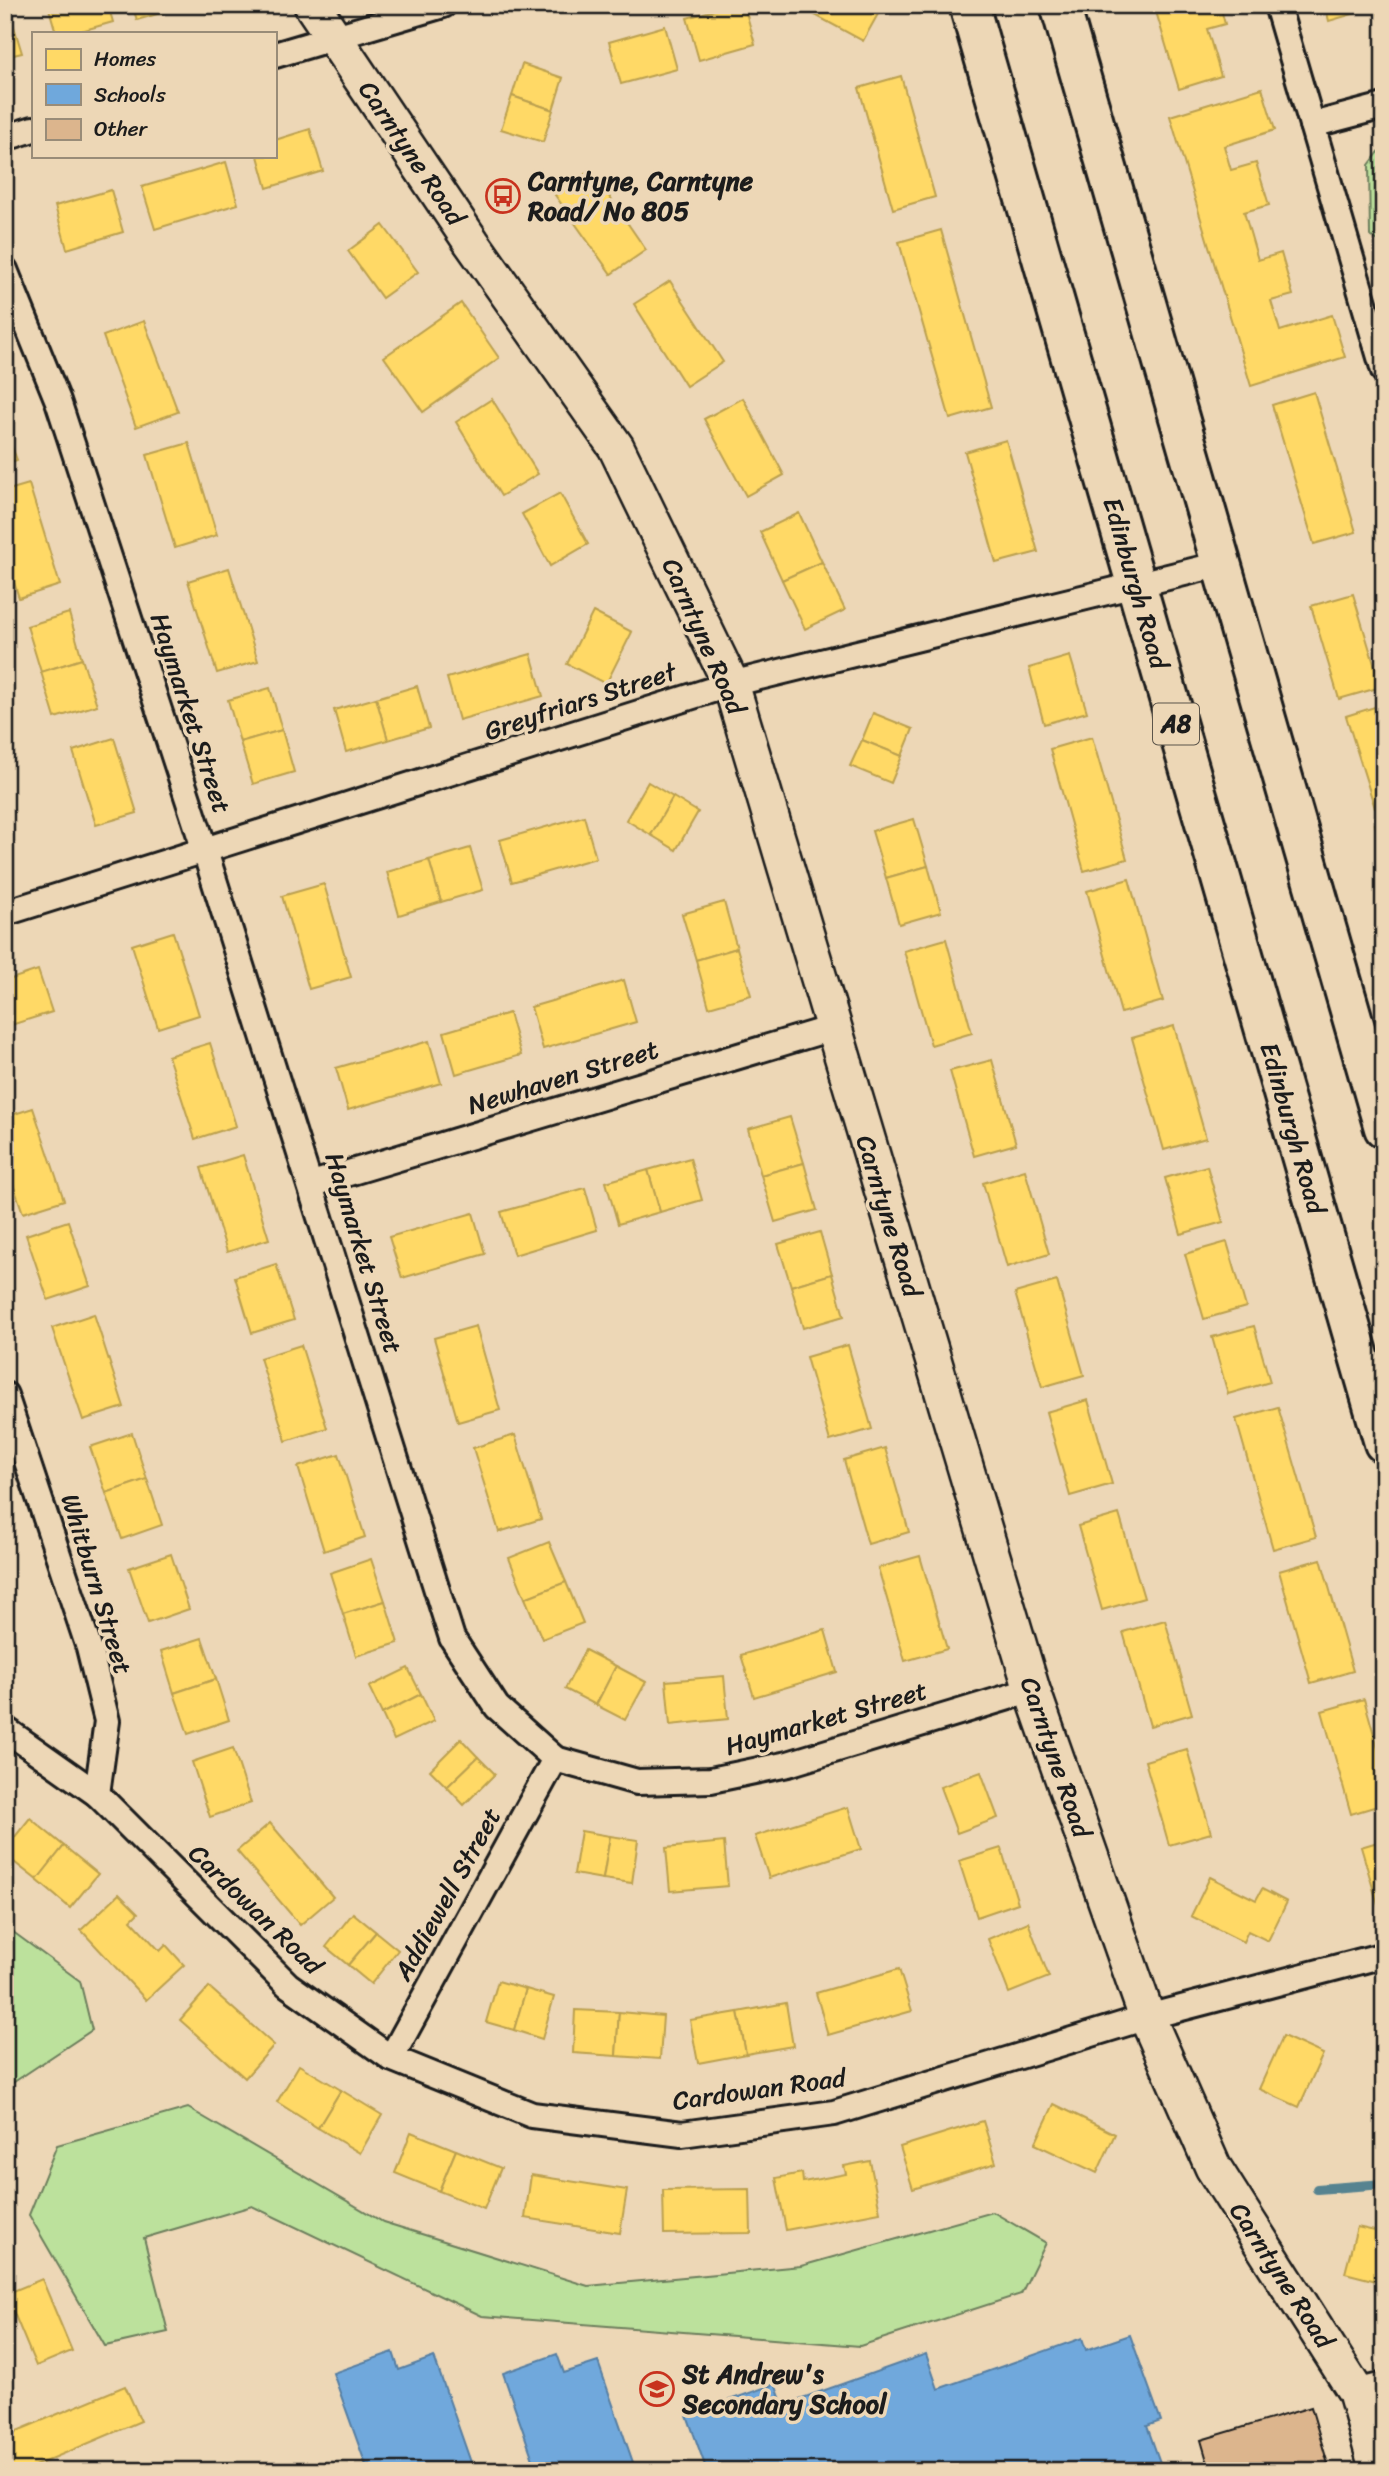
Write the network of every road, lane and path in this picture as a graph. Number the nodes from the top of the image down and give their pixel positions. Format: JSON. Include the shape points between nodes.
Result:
{"nodes":[{"id":1,"x":312,"y":5,"type":"edge"},
{"id":2,"x":443,"y":5,"type":"edge"},
{"id":3,"x":969,"y":5,"type":"edge"},
{"id":4,"x":1060,"y":5,"type":"edge"},
{"id":5,"x":1277,"y":5,"type":"edge"},
{"id":6,"x":334,"y":37,"type":"junction"},
{"id":7,"x":276,"y":55,"type":"edge"},
{"id":8,"x":1384,"y":106,"type":"edge"},
{"id":9,"x":1312,"y":125,"type":"junction"},
{"id":10,"x":32,"y":129,"type":"edge"},
{"id":11,"x":5,"y":138,"type":"edge"},
{"id":12,"x":5,"y":270,"type":"edge"},
{"id":13,"x":1374,"y":304,"type":"edge"},
{"id":14,"x":1384,"y":371,"type":"edge"},
{"id":15,"x":1222,"y":564,"type":"junction"},
{"id":16,"x":1136,"y":585,"type":"junction"},
{"id":17,"x":731,"y":684,"type":"junction"},
{"id":18,"x":205,"y":851,"type":"junction"},
{"id":19,"x":5,"y":913,"type":"edge"},
{"id":20,"x":832,"y":1028,"type":"junction"},
{"id":21,"x":1384,"y":1128,"type":"edge"},
{"id":22,"x":312,"y":1184,"type":"junction"},
{"id":23,"x":5,"y":1395,"type":"edge"},
{"id":24,"x":1384,"y":1443,"type":"edge"},
{"id":25,"x":1032,"y":1690,"type":"junction"},
{"id":26,"x":5,"y":1729,"type":"edge"},
{"id":27,"x":555,"y":1759,"type":"junction"},
{"id":28,"x":97,"y":1794,"type":"junction"},
{"id":29,"x":1384,"y":1955,"type":"edge"},
{"id":30,"x":1147,"y":2017,"type":"junction"},
{"id":31,"x":391,"y":2058,"type":"junction"},
{"id":32,"x":1370,"y":2389,"type":"edge"},
{"id":33,"x":1378,"y":2471,"type":"edge"}],
"edges":[{"from":1,"to":6,"type":"street","name":"Carntyne Road"},
{"from":2,"to":6,"type":"street"},
{"from":3,"to":16,"type":"main road","name":"Edinburgh Road","number":"A8"},
{"from":4,"to":15,"type":"main road"},
{"from":5,"to":9,"type":"street"},
{"from":6,"to":7,"type":"street"},
{"from":6,"to":17,"type":"street","name":"Carntyne Road","via":[[616,447]]},
{"from":8,"to":9,"type":"street"},
{"from":9,"to":13,"type":"street"},
{"from":10,"to":11,"type":"street"},
{"from":12,"to":18,"type":"street","name":"Haymarket Street","via":[[58,401]]},
{"from":13,"to":14,"type":"street"},
{"from":15,"to":16,"type":"street","name":"Greyfriars Street"},
{"from":15,"to":21,"type":"main road"},
{"from":16,"to":17,"type":"street","name":"Greyfriars Street"},
{"from":16,"to":24,"type":"main road","name":"Edinburgh Road","number":"A8"},
{"from":17,"to":18,"type":"street","name":"Greyfriars Street"},
{"from":17,"to":20,"type":"street","name":"Carntyne Road"},
{"from":18,"to":19,"type":"street","name":"Greyfriars Street"},
{"from":18,"to":22,"type":"street","name":"Haymarket Street"},
{"from":20,"to":22,"type":"street","name":"Newhaven Street"},
{"from":20,"to":25,"type":"street","name":"Carntyne Road"},
{"from":22,"to":27,"type":"street","name":"Haymarket Street","via":[[452,1638],[497,1707]]},
{"from":23,"to":28,"type":"street","name":"Whitburn Street","via":[[89,1648],[107,1721]]},
{"from":25,"to":27,"type":"street","name":"Haymarket Street","via":[[788,1764],[711,1780],[637,1782]]},
{"from":25,"to":30,"type":"street","name":"Carntyne Road"},
{"from":26,"to":28,"type":"street","name":"Cardowan Road"},
{"from":27,"to":31,"type":"street","name":"Addiewell Street"},
{"from":28,"to":31,"type":"street","name":"Cardowan Road","via":[[288,1985]]},
{"from":29,"to":30,"type":"street","name":"Cardowan Road"},
{"from":30,"to":31,"type":"street","name":"Cardowan Road","via":[[834,2113],[681,2134],[531,2115]]},
{"from":30,"to":32,"type":"street","name":"Carntyne Road","via":[[1213,2167]]},
{"from":32,"to":33,"type":"street","name":"Carntyne Road"}]}
